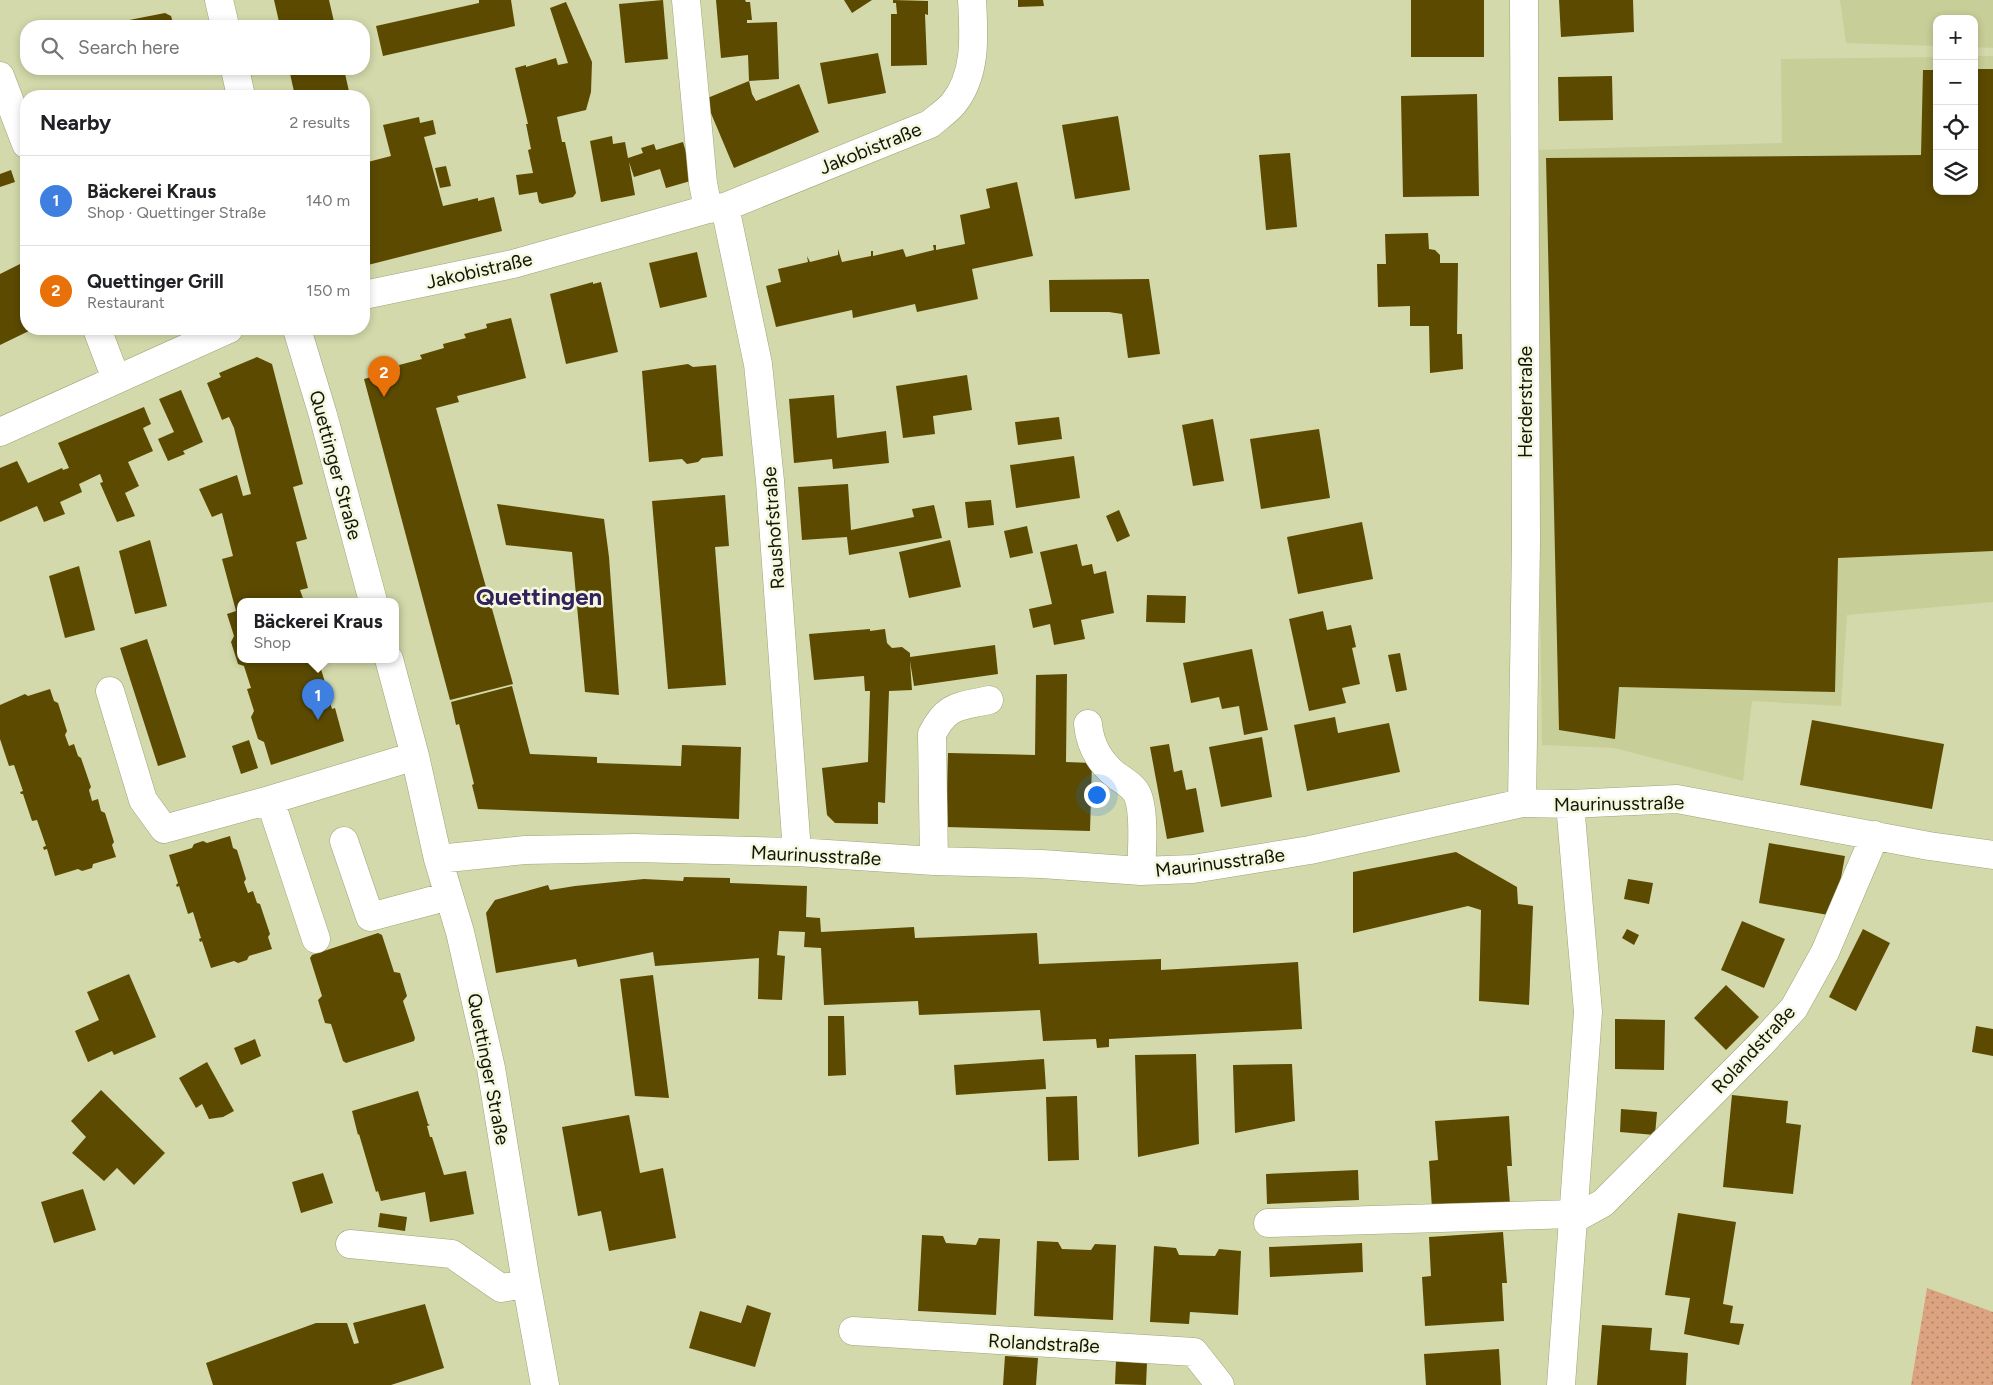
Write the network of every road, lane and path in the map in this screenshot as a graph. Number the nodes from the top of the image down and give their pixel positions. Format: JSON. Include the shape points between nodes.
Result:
{"nodes":[{"id":1,"x":219,"y":0,"type":"edge"},
{"id":2,"x":686,"y":0,"type":"edge"},
{"id":3,"x":972,"y":0,"type":"edge"},
{"id":4,"x":1524,"y":0,"type":"edge"},
{"id":5,"x":224,"y":20,"type":"edge"},
{"id":6,"x":236,"y":75,"type":"edge"},
{"id":7,"x":0,"y":76,"type":"edge"},
{"id":8,"x":240,"y":90,"type":"edge"},
{"id":9,"x":20,"y":128,"type":"edge"},
{"id":10,"x":717,"y":208,"type":"junction"},
{"id":11,"x":370,"y":295,"type":"edge"},
{"id":12,"x":99,"y":335,"type":"edge"},
{"id":13,"x":215,"y":335,"type":"edge"},
{"id":14,"x":299,"y":335,"type":"edge"},
{"id":15,"x":116,"y":379,"type":"junction"},
{"id":16,"x":0,"y":432,"type":"edge"},
{"id":17,"x":373,"y":598,"type":"edge"},
{"id":18,"x":390,"y":663,"type":"edge"},
{"id":19,"x":110,"y":691,"type":"dead end"},
{"id":20,"x":989,"y":700,"type":"dead end"},
{"id":21,"x":1088,"y":724,"type":"dead end"},
{"id":22,"x":415,"y":756,"type":"junction"},
{"id":23,"x":270,"y":800,"type":"junction"},
{"id":24,"x":1522,"y":804,"type":"junction"},
{"id":25,"x":1570,"y":804,"type":"junction"},
{"id":26,"x":1875,"y":835,"type":"junction"},
{"id":27,"x":344,"y":841,"type":"dead end"},
{"id":28,"x":797,"y":852,"type":"junction"},
{"id":29,"x":1993,"y":855,"type":"edge"},
{"id":30,"x":438,"y":859,"type":"junction"},
{"id":31,"x":934,"y":861,"type":"junction"},
{"id":32,"x":1141,"y":871,"type":"junction"},
{"id":33,"x":449,"y":896,"type":"junction"},
{"id":34,"x":316,"y":939,"type":"dead end"},
{"id":35,"x":1574,"y":1216,"type":"junction"},
{"id":36,"x":1268,"y":1223,"type":"dead end"},
{"id":37,"x":350,"y":1244,"type":"dead end"},
{"id":38,"x":526,"y":1284,"type":"junction"},
{"id":39,"x":853,"y":1331,"type":"dead end"},
{"id":40,"x":545,"y":1385,"type":"edge"},
{"id":41,"x":1220,"y":1385,"type":"edge"},
{"id":42,"x":1561,"y":1385,"type":"edge"}],
"edges":[{"from":1,"to":5,"type":"street"},
{"from":2,"to":10,"type":"street","via":[[703,183]]},
{"from":3,"to":10,"type":"street","name":"Jakobistraße","via":[[973,56],[964,86],[953,104],[930,124]]},
{"from":4,"to":24,"type":"street","name":"Herderstraße","via":[[1526,543]]},
{"from":6,"to":8,"type":"street"},
{"from":7,"to":9,"type":"street"},
{"from":10,"to":11,"type":"street","name":"Jakobistraße","via":[[513,264]]},
{"from":10,"to":28,"type":"street","name":"Raushofstraße","via":[[758,364],[770,480]]},
{"from":12,"to":15,"type":"street"},
{"from":13,"to":15,"type":"street"},
{"from":14,"to":17,"type":"street","name":"Quettinger Straße"},
{"from":15,"to":16,"type":"street"},
{"from":18,"to":22,"type":"street","name":"Quettinger Straße"},
{"from":19,"to":23,"type":"street","via":[[143,800],[164,829]]},
{"from":20,"to":31,"type":"street","via":[[952,709],[940,719],[932,734]]},
{"from":21,"to":32,"type":"street","via":[[1098,758],[1138,796],[1142,829]]},
{"from":22,"to":23,"type":"street"},
{"from":22,"to":30,"type":"street","name":"Quettinger Straße"},
{"from":23,"to":34,"type":"street"},
{"from":24,"to":25,"type":"street","name":"Maurinusstraße"},
{"from":24,"to":32,"type":"street","name":"Maurinusstraße","via":[[1310,850],[1193,869]]},
{"from":25,"to":26,"type":"street","name":"Maurinusstraße","via":[[1677,799]]},
{"from":25,"to":35,"type":"street","via":[[1588,1012]]},
{"from":26,"to":29,"type":"street","name":"Maurinusstraße"},
{"from":26,"to":35,"type":"street","name":"Rolandstraße","via":[[1825,952],[1794,1008],[1603,1203]]},
{"from":27,"to":33,"type":"street","via":[[370,917]]},
{"from":28,"to":30,"type":"street","name":"Maurinusstraße","via":[[634,848],[535,850]]},
{"from":28,"to":31,"type":"street","name":"Maurinusstraße"},
{"from":30,"to":33,"type":"street","name":"Quettinger Straße"},
{"from":31,"to":32,"type":"street","name":"Maurinusstraße"},
{"from":33,"to":38,"type":"street","name":"Quettinger Straße","via":[[491,1068]]},
{"from":35,"to":36,"type":"street"},
{"from":35,"to":42,"type":"street"},
{"from":37,"to":38,"type":"street","via":[[452,1254],[501,1288]]},
{"from":38,"to":40,"type":"street","name":"Quettinger Straße"},
{"from":39,"to":41,"type":"street","name":"Rolandstraße","via":[[1194,1352]]}]}
